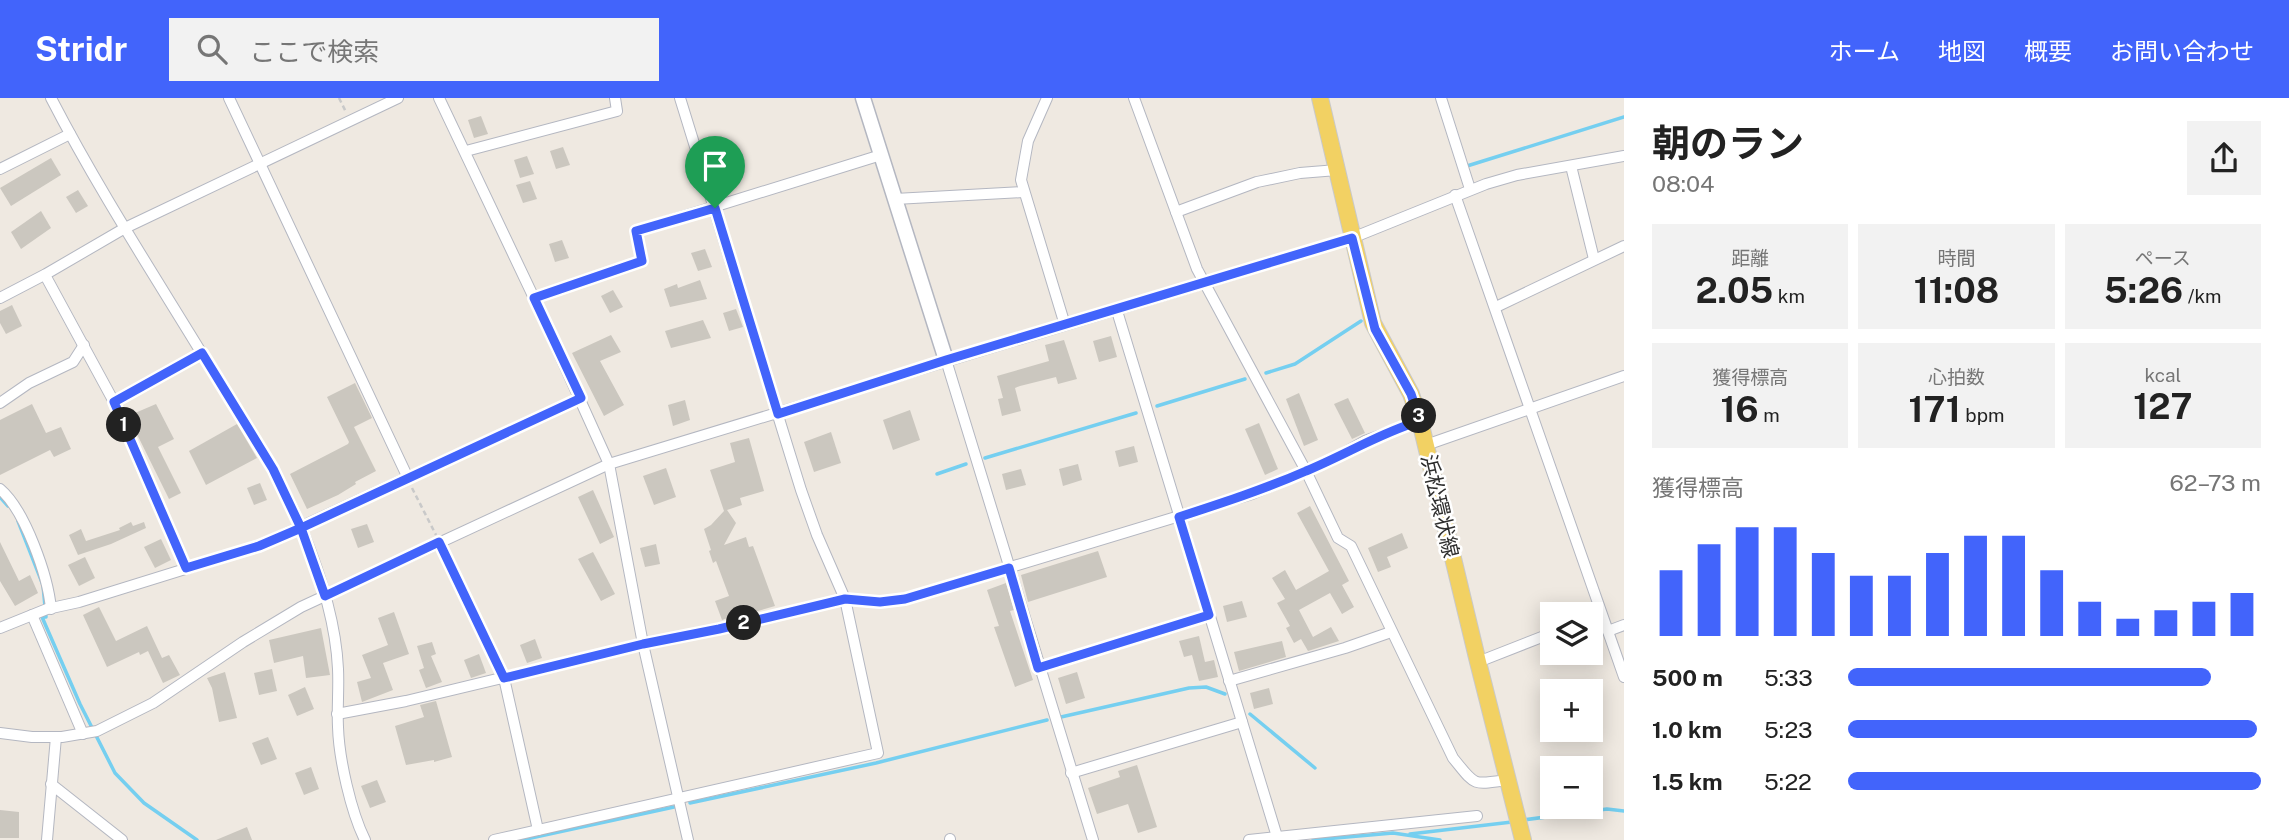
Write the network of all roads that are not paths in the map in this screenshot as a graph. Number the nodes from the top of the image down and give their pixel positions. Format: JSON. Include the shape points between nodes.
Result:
{"nodes":[{"id":1,"x":51,"y":98,"type":"edge"},
{"id":2,"x":229,"y":98,"type":"edge"},
{"id":3,"x":398,"y":98,"type":"edge"},
{"id":4,"x":439,"y":98,"type":"edge"},
{"id":5,"x":615,"y":98,"type":"edge"},
{"id":6,"x":681,"y":98,"type":"edge"},
{"id":7,"x":863,"y":98,"type":"edge"},
{"id":8,"x":1047,"y":98,"type":"edge"},
{"id":9,"x":1134,"y":98,"type":"edge"},
{"id":10,"x":1320,"y":98,"type":"edge"},
{"id":11,"x":1441,"y":98,"type":"edge"},
{"id":12,"x":70,"y":134,"type":"junction"},
{"id":13,"x":466,"y":151,"type":"junction"},
{"id":14,"x":881,"y":155,"type":"junction"},
{"id":15,"x":1624,"y":156,"type":"edge"},
{"id":16,"x":261,"y":165,"type":"junction"},
{"id":17,"x":1571,"y":166,"type":"junction"},
{"id":18,"x":0,"y":169,"type":"edge"},
{"id":19,"x":1337,"y":170,"type":"junction"},
{"id":20,"x":1470,"y":189,"type":"junction"},
{"id":21,"x":1023,"y":192,"type":"junction"},
{"id":22,"x":1455,"y":195,"type":"junction"},
{"id":23,"x":895,"y":199,"type":"junction"},
{"id":24,"x":715,"y":208,"type":"junction"},
{"id":25,"x":1176,"y":212,"type":"junction"},
{"id":26,"x":125,"y":228,"type":"junction"},
{"id":27,"x":1352,"y":238,"type":"junction"},
{"id":28,"x":1624,"y":246,"type":"edge"},
{"id":29,"x":1594,"y":259,"type":"junction"},
{"id":30,"x":45,"y":275,"type":"junction"},
{"id":31,"x":1204,"y":283,"type":"junction"},
{"id":32,"x":0,"y":298,"type":"edge"},
{"id":33,"x":534,"y":298,"type":"junction"},
{"id":34,"x":1496,"y":307,"type":"junction"},
{"id":35,"x":1117,"y":311,"type":"junction"},
{"id":36,"x":1065,"y":325,"type":"junction"},
{"id":37,"x":84,"y":345,"type":"junction"},
{"id":38,"x":202,"y":353,"type":"junction"},
{"id":39,"x":946,"y":360,"type":"junction"},
{"id":40,"x":1624,"y":376,"type":"edge"},
{"id":41,"x":581,"y":398,"type":"junction"},
{"id":42,"x":114,"y":402,"type":"junction"},
{"id":43,"x":0,"y":403,"type":"edge"},
{"id":44,"x":1530,"y":409,"type":"junction"},
{"id":45,"x":778,"y":414,"type":"junction"},
{"id":46,"x":1420,"y":421,"type":"junction"},
{"id":47,"x":1426,"y":446,"type":"junction"},
{"id":48,"x":609,"y":464,"type":"junction"},
{"id":49,"x":1306,"y":471,"type":"junction"},
{"id":50,"x":408,"y":478,"type":"junction"},
{"id":51,"x":0,"y":489,"type":"edge"},
{"id":52,"x":1179,"y":517,"type":"junction"},
{"id":53,"x":301,"y":528,"type":"junction"},
{"id":54,"x":186,"y":568,"type":"junction"},
{"id":55,"x":1009,"y":568,"type":"junction"},
{"id":56,"x":325,"y":596,"type":"junction"},
{"id":57,"x":845,"y":599,"type":"junction"},
{"id":58,"x":1592,"y":602,"type":"edge"},
{"id":59,"x":49,"y":609,"type":"junction"},
{"id":60,"x":34,"y":615,"type":"junction"},
{"id":61,"x":1209,"y":615,"type":"junction"},
{"id":62,"x":1603,"y":625,"type":"edge"},
{"id":63,"x":1624,"y":625,"type":"edge"},
{"id":64,"x":0,"y":628,"type":"edge"},
{"id":65,"x":1608,"y":631,"type":"junction"},
{"id":66,"x":1391,"y":632,"type":"junction"},
{"id":67,"x":1540,"y":638,"type":"edge"},
{"id":68,"x":643,"y":644,"type":"junction"},
{"id":69,"x":1478,"y":662,"type":"junction"},
{"id":70,"x":1038,"y":668,"type":"junction"},
{"id":71,"x":1624,"y":677,"type":"edge"},
{"id":72,"x":504,"y":678,"type":"junction"},
{"id":73,"x":1229,"y":681,"type":"junction"},
{"id":74,"x":337,"y":714,"type":"junction"},
{"id":75,"x":1242,"y":722,"type":"junction"},
{"id":76,"x":0,"y":733,"type":"edge"},
{"id":77,"x":90,"y":733,"type":"junction"},
{"id":78,"x":56,"y":737,"type":"junction"},
{"id":79,"x":1071,"y":773,"type":"junction"},
{"id":80,"x":1507,"y":780,"type":"junction"},
{"id":81,"x":51,"y":784,"type":"junction"},
{"id":82,"x":678,"y":800,"type":"junction"},
{"id":83,"x":1477,"y":817,"type":"dead end"},
{"id":84,"x":538,"y":830,"type":"junction"},
{"id":85,"x":1278,"y":839,"type":"edge"},
{"id":86,"x":47,"y":840,"type":"edge"},
{"id":87,"x":121,"y":840,"type":"edge"},
{"id":88,"x":365,"y":840,"type":"edge"},
{"id":89,"x":494,"y":840,"type":"edge"},
{"id":90,"x":688,"y":840,"type":"edge"},
{"id":91,"x":1093,"y":840,"type":"edge"},
{"id":92,"x":1249,"y":840,"type":"edge"},
{"id":93,"x":1523,"y":840,"type":"edge"}],
"edges":[{"from":1,"to":12,"type":"street"},
{"from":2,"to":16,"type":"street"},
{"from":3,"to":16,"type":"street"},
{"from":4,"to":13,"type":"street"},
{"from":5,"to":13,"type":"street","via":[[617,111]]},
{"from":6,"to":24,"type":"street"},
{"from":7,"to":14,"type":"street"},
{"from":8,"to":21,"type":"street","via":[[1028,141]]},
{"from":9,"to":25,"type":"street"},
{"from":10,"to":19,"type":"main road","name":"浜松環状線"},
{"from":11,"to":20,"type":"street"},
{"from":12,"to":18,"type":"street"},
{"from":12,"to":26,"type":"street"},
{"from":13,"to":33,"type":"street"},
{"from":14,"to":23,"type":"street"},
{"from":14,"to":24,"type":"street"},
{"from":15,"to":17,"type":"street"},
{"from":16,"to":26,"type":"street"},
{"from":16,"to":50,"type":"street"},
{"from":17,"to":20,"type":"street","via":[[1517,174]]},
{"from":17,"to":29,"type":"street"},
{"from":19,"to":25,"type":"street","via":[[1257,182]]},
{"from":19,"to":27,"type":"main road","name":"浜松環状線"},
{"from":20,"to":22,"type":"street"},
{"from":21,"to":23,"type":"street"},
{"from":21,"to":36,"type":"street"},
{"from":22,"to":27,"type":"street"},
{"from":22,"to":34,"type":"street"},
{"from":23,"to":39,"type":"street"},
{"from":24,"to":33,"type":"street","via":[[636,231],[642,261]]},
{"from":24,"to":45,"type":"street"},
{"from":25,"to":31,"type":"street"},
{"from":26,"to":30,"type":"street"},
{"from":26,"to":38,"type":"street"},
{"from":27,"to":31,"type":"street"},
{"from":27,"to":46,"type":"main road","name":"浜松環状線","via":[[1375,329],[1411,394]]},
{"from":28,"to":29,"type":"street"},
{"from":29,"to":34,"type":"street"},
{"from":30,"to":32,"type":"street"},
{"from":30,"to":37,"type":"street"},
{"from":31,"to":35,"type":"street"},
{"from":31,"to":49,"type":"street"},
{"from":33,"to":41,"type":"street"},
{"from":34,"to":44,"type":"street"},
{"from":35,"to":36,"type":"street"},
{"from":35,"to":52,"type":"street"},
{"from":36,"to":39,"type":"street"},
{"from":37,"to":42,"type":"street"},
{"from":37,"to":43,"type":"street","via":[[73,362]]},
{"from":38,"to":42,"type":"street"},
{"from":38,"to":53,"type":"street","via":[[273,469]]},
{"from":39,"to":45,"type":"street"},
{"from":39,"to":55,"type":"street"},
{"from":40,"to":44,"type":"street"},
{"from":41,"to":48,"type":"street"},
{"from":41,"to":50,"type":"street"},
{"from":42,"to":54,"type":"street"},
{"from":44,"to":47,"type":"street"},
{"from":44,"to":58,"type":"street"},
{"from":45,"to":48,"type":"street"},
{"from":45,"to":57,"type":"street","via":[[817,535]]},
{"from":46,"to":47,"type":"main road","name":"浜松環状線"},
{"from":46,"to":49,"type":"street","via":[[1365,441]]},
{"from":47,"to":69,"type":"main road","name":"浜松環状線"},
{"from":48,"to":56,"type":"street"},
{"from":48,"to":68,"type":"street"},
{"from":49,"to":52,"type":"street"},
{"from":49,"to":66,"type":"street","via":[[1338,538],[1351,546]]},
{"from":50,"to":53,"type":"street"},
{"from":51,"to":59,"type":"street","via":[[17,507],[49,586]]},
{"from":52,"to":55,"type":"street"},
{"from":52,"to":61,"type":"street"},
{"from":53,"to":54,"type":"street"},
{"from":53,"to":56,"type":"street"},
{"from":54,"to":59,"type":"street"},
{"from":55,"to":57,"type":"street","via":[[905,599]]},
{"from":55,"to":70,"type":"street"},
{"from":56,"to":74,"type":"street","via":[[338,668]]},
{"from":56,"to":77,"type":"street","via":[[263,629],[153,703]]},
{"from":57,"to":68,"type":"street"},
{"from":57,"to":82,"type":"street","via":[[878,753]]},
{"from":59,"to":60,"type":"street"},
{"from":60,"to":64,"type":"street"},
{"from":60,"to":77,"type":"street"},
{"from":61,"to":70,"type":"street"},
{"from":61,"to":73,"type":"street"},
{"from":62,"to":65,"type":"street"},
{"from":63,"to":65,"type":"street"},
{"from":65,"to":71,"type":"street"},
{"from":66,"to":73,"type":"street"},
{"from":66,"to":80,"type":"street","via":[[1453,758],[1478,784]]},
{"from":67,"to":69,"type":"street"},
{"from":68,"to":72,"type":"street"},
{"from":68,"to":82,"type":"street"},
{"from":69,"to":80,"type":"main road","name":"浜松環状線"},
{"from":70,"to":79,"type":"street"},
{"from":72,"to":74,"type":"street"},
{"from":72,"to":84,"type":"street"},
{"from":73,"to":75,"type":"street"},
{"from":74,"to":88,"type":"street","via":[[342,763]]},
{"from":75,"to":79,"type":"street"},
{"from":75,"to":85,"type":"street"},
{"from":76,"to":78,"type":"street"},
{"from":77,"to":78,"type":"street"},
{"from":78,"to":81,"type":"street"},
{"from":79,"to":91,"type":"street"},
{"from":80,"to":93,"type":"main road","name":"浜松環状線"},
{"from":81,"to":86,"type":"street"},
{"from":81,"to":87,"type":"street"},
{"from":82,"to":84,"type":"street"},
{"from":82,"to":90,"type":"street"},
{"from":83,"to":85,"type":"street"},
{"from":84,"to":89,"type":"street"},
{"from":85,"to":92,"type":"street"}]}
